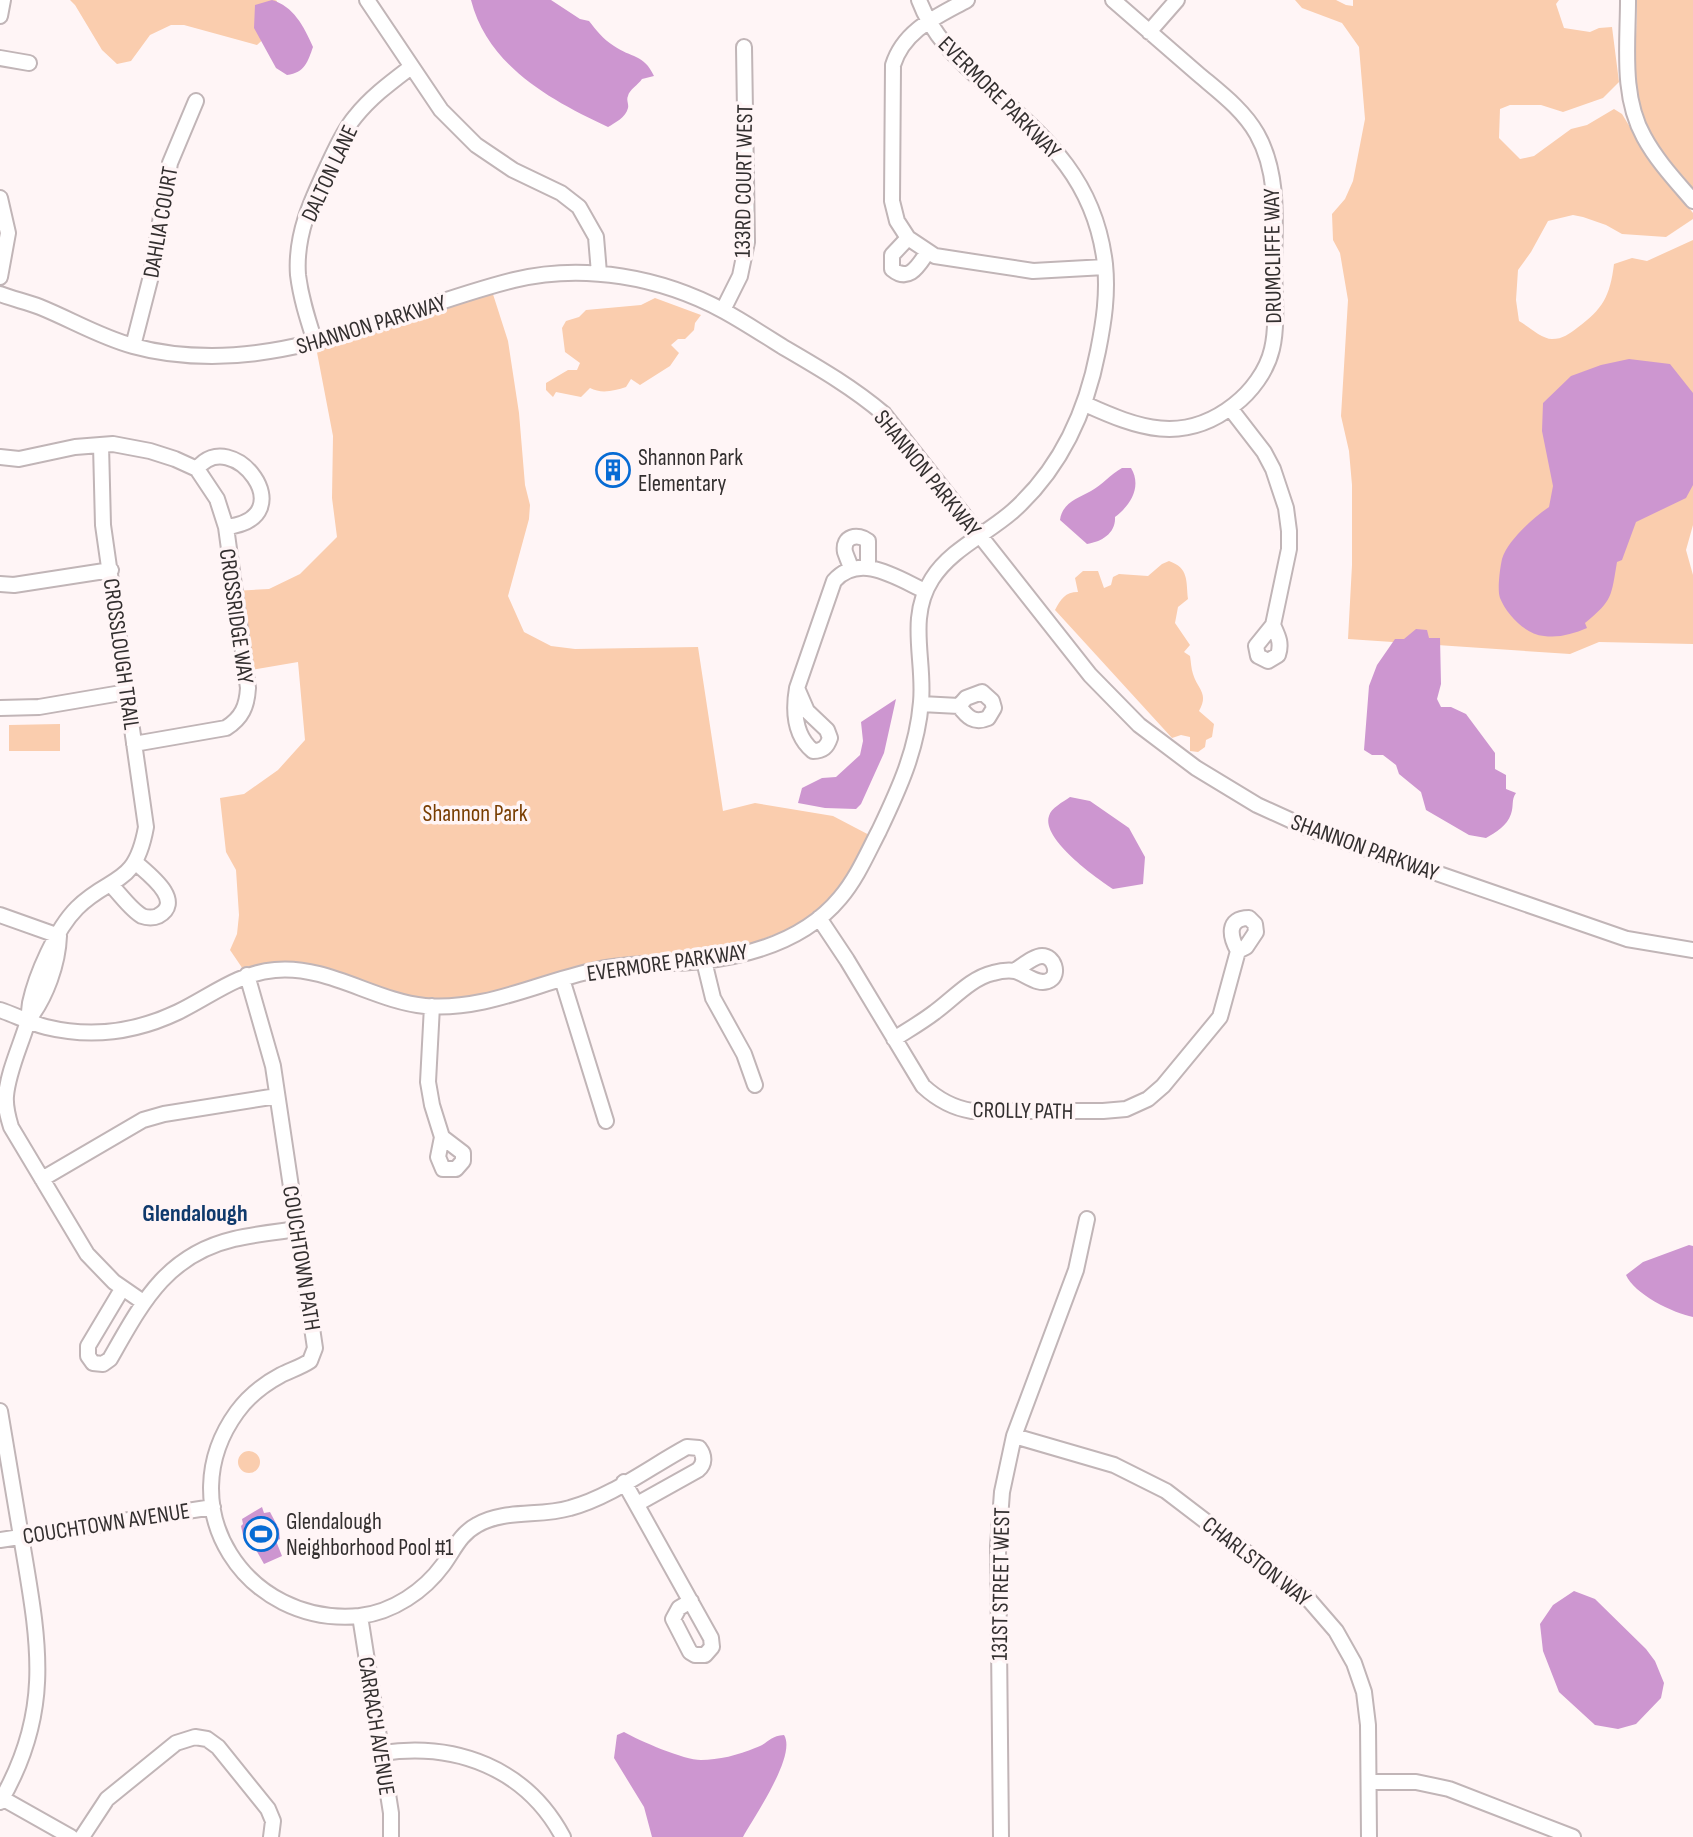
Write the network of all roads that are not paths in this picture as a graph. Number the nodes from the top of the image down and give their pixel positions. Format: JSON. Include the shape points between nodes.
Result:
{"nodes":[{"id":1,"x":3,"y":0,"type":"edge"},
{"id":2,"x":367,"y":0,"type":"edge"},
{"id":3,"x":919,"y":0,"type":"edge"},
{"id":4,"x":967,"y":0,"type":"edge"},
{"id":5,"x":1113,"y":0,"type":"edge"},
{"id":6,"x":1177,"y":0,"type":"edge"},
{"id":7,"x":1628,"y":0,"type":"edge"},
{"id":8,"x":0,"y":16,"type":"edge"},
{"id":9,"x":929,"y":21,"type":"junction"},
{"id":10,"x":1149,"y":32,"type":"junction"},
{"id":11,"x":744,"y":47,"type":"dead end"},
{"id":12,"x":0,"y":58,"type":"edge"},
{"id":13,"x":29,"y":63,"type":"dead end"},
{"id":14,"x":411,"y":67,"type":"junction"},
{"id":15,"x":196,"y":101,"type":"dead end"},
{"id":16,"x":0,"y":198,"type":"edge"},
{"id":17,"x":1693,"y":201,"type":"edge"},
{"id":18,"x":908,"y":238,"type":"junction"},
{"id":19,"x":927,"y":253,"type":"junction"},
{"id":20,"x":1105,"y":267,"type":"junction"},
{"id":21,"x":599,"y":273,"type":"junction"},
{"id":22,"x":0,"y":277,"type":"edge"},
{"id":23,"x":0,"y":294,"type":"edge"},
{"id":24,"x":723,"y":310,"type":"junction"},
{"id":25,"x":315,"y":342,"type":"junction"},
{"id":26,"x":133,"y":346,"type":"junction"},
{"id":27,"x":1085,"y":404,"type":"junction"},
{"id":28,"x":1230,"y":408,"type":"junction"},
{"id":29,"x":101,"y":445,"type":"junction"},
{"id":30,"x":0,"y":457,"type":"edge"},
{"id":31,"x":197,"y":469,"type":"junction"},
{"id":32,"x":226,"y":527,"type":"junction"},
{"id":33,"x":980,"y":536,"type":"junction"},
{"id":34,"x":869,"y":567,"type":"junction"},
{"id":35,"x":852,"y":569,"type":"junction"},
{"id":36,"x":111,"y":570,"type":"junction"},
{"id":37,"x":0,"y":584,"type":"edge"},
{"id":38,"x":925,"y":591,"type":"junction"},
{"id":39,"x":1273,"y":625,"type":"dead end"},
{"id":40,"x":797,"y":688,"type":"dead end"},
{"id":41,"x":127,"y":692,"type":"junction"},
{"id":42,"x":921,"y":704,"type":"junction"},
{"id":43,"x":959,"y":706,"type":"dead end"},
{"id":44,"x":0,"y":708,"type":"edge"},
{"id":45,"x":134,"y":744,"type":"junction"},
{"id":46,"x":135,"y":862,"type":"junction"},
{"id":47,"x":111,"y":885,"type":"junction"},
{"id":48,"x":0,"y":915,"type":"edge"},
{"id":49,"x":819,"y":918,"type":"junction"},
{"id":50,"x":59,"y":936,"type":"junction"},
{"id":51,"x":1693,"y":950,"type":"edge"},
{"id":52,"x":1238,"y":951,"type":"dead end"},
{"id":53,"x":704,"y":961,"type":"junction"},
{"id":54,"x":1014,"y":971,"type":"dead end"},
{"id":55,"x":247,"y":975,"type":"junction"},
{"id":56,"x":562,"y":979,"type":"junction"},
{"id":57,"x":432,"y":1006,"type":"junction"},
{"id":58,"x":0,"y":1010,"type":"edge"},
{"id":59,"x":29,"y":1020,"type":"junction"},
{"id":60,"x":894,"y":1039,"type":"junction"},
{"id":61,"x":755,"y":1085,"type":"dead end"},
{"id":62,"x":277,"y":1096,"type":"junction"},
{"id":63,"x":606,"y":1121,"type":"dead end"},
{"id":64,"x":442,"y":1137,"type":"dead end"},
{"id":65,"x":42,"y":1179,"type":"junction"},
{"id":66,"x":1087,"y":1219,"type":"dead end"},
{"id":67,"x":298,"y":1229,"type":"junction"},
{"id":68,"x":122,"y":1289,"type":"junction"},
{"id":69,"x":143,"y":1302,"type":"junction"},
{"id":70,"x":0,"y":1411,"type":"edge"},
{"id":71,"x":1014,"y":1436,"type":"junction"},
{"id":72,"x":624,"y":1482,"type":"junction"},
{"id":73,"x":637,"y":1504,"type":"junction"},
{"id":74,"x":213,"y":1507,"type":"junction"},
{"id":75,"x":22,"y":1536,"type":"junction"},
{"id":76,"x":0,"y":1540,"type":"edge"},
{"id":77,"x":691,"y":1601,"type":"dead end"},
{"id":78,"x":360,"y":1616,"type":"junction"},
{"id":79,"x":382,"y":1753,"type":"junction"},
{"id":80,"x":1369,"y":1782,"type":"junction"},
{"id":81,"x":1,"y":1799,"type":"edge"},
{"id":82,"x":71,"y":1837,"type":"edge"},
{"id":83,"x":82,"y":1837,"type":"edge"},
{"id":84,"x":271,"y":1837,"type":"edge"},
{"id":85,"x":391,"y":1837,"type":"edge"},
{"id":86,"x":563,"y":1837,"type":"edge"},
{"id":87,"x":1002,"y":1837,"type":"edge"},
{"id":88,"x":1369,"y":1837,"type":"edge"},
{"id":89,"x":1573,"y":1837,"type":"edge"}],
"edges":[{"from":1,"to":8,"type":"street"},
{"from":2,"to":14,"type":"street"},
{"from":3,"to":9,"type":"street","name":"EVERMORE PARKWAY"},
{"from":4,"to":9,"type":"street"},
{"from":5,"to":10,"type":"street","name":"DRUMCLIFFE WAY"},
{"from":6,"to":10,"type":"street"},
{"from":7,"to":17,"type":"street","via":[[1627,74],[1632,110],[1660,162]]},
{"from":9,"to":18,"type":"street","via":[[909,36],[893,65],[892,201]]},
{"from":9,"to":20,"type":"street","name":"EVERMORE PARKWAY","via":[[951,53],[1044,137],[1070,169],[1093,214]]},
{"from":10,"to":28,"type":"street","name":"DRUMCLIFFE WAY","via":[[1235,107],[1257,133],[1269,166],[1276,205],[1272,350],[1252,388]]},
{"from":11,"to":24,"type":"street","name":"133RD COURT WEST","via":[[747,242],[740,276]]},
{"from":12,"to":13,"type":"street"},
{"from":14,"to":21,"type":"street","via":[[441,110],[476,145],[579,207],[596,237]]},
{"from":14,"to":25,"type":"street","name":"DALTON LANE","via":[[380,90],[353,119],[307,209],[298,273]]},
{"from":15,"to":26,"type":"street","name":"DAHLIA COURT","via":[[170,163],[151,276]]},
{"from":16,"to":22,"type":"street","via":[[8,233]]},
{"from":18,"to":19,"type":"street"},
{"from":18,"to":19,"type":"street","via":[[892,255],[892,269],[905,275],[913,272]]},
{"from":19,"to":20,"type":"street","via":[[1023,270]]},
{"from":20,"to":27,"type":"street","name":"EVERMORE PARKWAY","via":[[1104,318]]},
{"from":21,"to":24,"type":"street","name":"SHANNON PARKWAY","via":[[663,285]]},
{"from":21,"to":25,"type":"street","name":"SHANNON PARKWAY","via":[[515,280]]},
{"from":23,"to":26,"type":"street","name":"SHANNON PARKWAY"},
{"from":24,"to":33,"type":"street","name":"SHANNON PARKWAY","via":[[855,390],[884,414]]},
{"from":25,"to":26,"type":"street","name":"SHANNON PARKWAY","via":[[266,353],[211,356]]},
{"from":27,"to":28,"type":"street","name":"DRUMCLIFFE WAY","via":[[1132,423],[1167,430],[1207,423]]},
{"from":27,"to":33,"type":"street","name":"EVERMORE PARKWAY","via":[[1064,449],[1043,479],[1009,515]]},
{"from":28,"to":39,"type":"street","via":[[1264,452],[1286,508],[1289,549]]},
{"from":29,"to":30,"type":"street","via":[[19,459]]},
{"from":29,"to":31,"type":"street","via":[[150,451]]},
{"from":29,"to":36,"type":"street","name":"CROSSLOUGH TRAIL","via":[[103,525]]},
{"from":31,"to":32,"type":"street","name":"CROSSRIDGE WAY","via":[[217,499]]},
{"from":31,"to":32,"type":"street","name":"CROSSRIDGE WAY","via":[[214,457],[233,459],[260,485],[262,500],[253,517]]},
{"from":32,"to":45,"type":"street","name":"CROSSRIDGE WAY","via":[[248,702],[236,722],[226,728]]},
{"from":33,"to":38,"type":"street","name":"EVERMORE PARKWAY","via":[[953,555]]},
{"from":33,"to":51,"type":"street","name":"SHANNON PARKWAY","via":[[1090,675],[1139,725],[1196,768],[1257,805],[1312,830],[1628,939]]},
{"from":34,"to":35,"type":"street"},
{"from":34,"to":35,"type":"street","via":[[868,541],[857,536],[845,546]]},
{"from":34,"to":38,"type":"street"},
{"from":35,"to":40,"type":"street","via":[[834,581]]},
{"from":36,"to":37,"type":"street"},
{"from":36,"to":41,"type":"street","name":"CROSSLOUGH TRAIL"},
{"from":38,"to":42,"type":"street","name":"EVERMORE PARKWAY","via":[[917,625]]},
{"from":41,"to":44,"type":"street","via":[[38,707]]},
{"from":41,"to":45,"type":"street","name":"CROSSLOUGH TRAIL"},
{"from":42,"to":43,"type":"street"},
{"from":42,"to":49,"type":"street","name":"EVERMORE PARKWAY","via":[[902,781],[859,871]]},
{"from":45,"to":46,"type":"street","name":"CROSSLOUGH TRAIL","via":[[146,827]]},
{"from":46,"to":47,"type":"street","name":"CROSSLOUGH TRAIL"},
{"from":46,"to":47,"type":"street","via":[[163,887],[168,897],[162,914],[143,916]]},
{"from":47,"to":50,"type":"street","name":"CROSSLOUGH TRAIL","via":[[76,909]]},
{"from":48,"to":50,"type":"street"},
{"from":49,"to":53,"type":"street","name":"EVERMORE PARKWAY","via":[[773,946]]},
{"from":49,"to":60,"type":"street","name":"CROLLY PATH"},
{"from":50,"to":59,"type":"street","name":"CROSSLOUGH TRAIL","via":[[40,1004]]},
{"from":52,"to":60,"type":"street","name":"CROLLY PATH","via":[[1226,1000],[1214,1024],[1163,1086],[1126,1109],[960,1109],[923,1086]]},
{"from":53,"to":56,"type":"street","name":"EVERMORE PARKWAY","via":[[625,965]]},
{"from":53,"to":61,"type":"street","via":[[713,998],[744,1054]]},
{"from":54,"to":60,"type":"street","via":[[995,972],[977,980]]},
{"from":55,"to":57,"type":"street","name":"EVERMORE PARKWAY","via":[[309,971],[398,1000]]},
{"from":55,"to":59,"type":"street","name":"EVERMORE PARKWAY","via":[[180,1011],[131,1029],[89,1033]]},
{"from":55,"to":62,"type":"street","name":"COUCHTOWN PATH","via":[[271,1057]]},
{"from":56,"to":57,"type":"street","name":"EVERMORE PARKWAY","via":[[487,1002]]},
{"from":56,"to":63,"type":"street"},
{"from":57,"to":64,"type":"street","via":[[428,1082]]},
{"from":58,"to":59,"type":"street","name":"EVERMORE PARKWAY"},
{"from":59,"to":65,"type":"street","name":"CROSSLOUGH TRAIL","via":[[8,1083],[6,1104],[11,1127]]},
{"from":62,"to":65,"type":"street","via":[[143,1120]]},
{"from":62,"to":67,"type":"street","name":"COUCHTOWN PATH"},
{"from":65,"to":68,"type":"street","name":"CROSSLOUGH TRAIL","via":[[87,1254]]},
{"from":66,"to":71,"type":"street","name":"131ST STREET WEST","via":[[1076,1269]]},
{"from":67,"to":69,"type":"street","via":[[242,1237],[203,1250],[166,1274]]},
{"from":67,"to":74,"type":"street","name":"COUCHTOWN PATH","via":[[314,1353],[306,1364],[265,1385],[233,1419],[216,1458]]},
{"from":68,"to":69,"type":"street","name":"CROSSLOUGH TRAIL"},
{"from":68,"to":69,"type":"street","via":[[88,1346],[93,1363],[110,1359]]},
{"from":70,"to":75,"type":"street"},
{"from":71,"to":80,"type":"street","name":"CHARLSTON WAY","via":[[1114,1465],[1166,1491],[1310,1601],[1336,1631],[1364,1692]]},
{"from":71,"to":87,"type":"street","name":"131ST STREET WEST","via":[[1002,1492],[998,1546]]},
{"from":72,"to":73,"type":"street"},
{"from":72,"to":73,"type":"street","name":"COUCHTOWN PATH","via":[[687,1447],[695,1446],[703,1453],[698,1470]]},
{"from":72,"to":78,"type":"street","name":"COUCHTOWN PATH","via":[[566,1510],[498,1516],[482,1522],[463,1535],[435,1575],[409,1597]]},
{"from":73,"to":77,"type":"street"},
{"from":74,"to":75,"type":"street","name":"COUCHTOWN AVENUE"},
{"from":74,"to":78,"type":"street","name":"COUCHTOWN PATH","via":[[230,1555],[270,1597],[313,1614]]},
{"from":75,"to":76,"type":"street","name":"COUCHTOWN AVENUE"},
{"from":75,"to":81,"type":"street","via":[[37,1634],[38,1689],[26,1745]]},
{"from":78,"to":79,"type":"street","name":"CARRACH AVENUE"},
{"from":79,"to":85,"type":"street","name":"CARRACH AVENUE"},
{"from":79,"to":86,"type":"street","via":[[437,1751],[489,1766],[536,1800]]},
{"from":80,"to":88,"type":"street","name":"CHARLSTON WAY"},
{"from":80,"to":89,"type":"street","via":[[1416,1782],[1449,1789]]},
{"from":81,"to":82,"type":"street"},
{"from":83,"to":84,"type":"street","via":[[107,1799],[176,1742],[195,1737],[218,1747],[268,1808]]}]}
